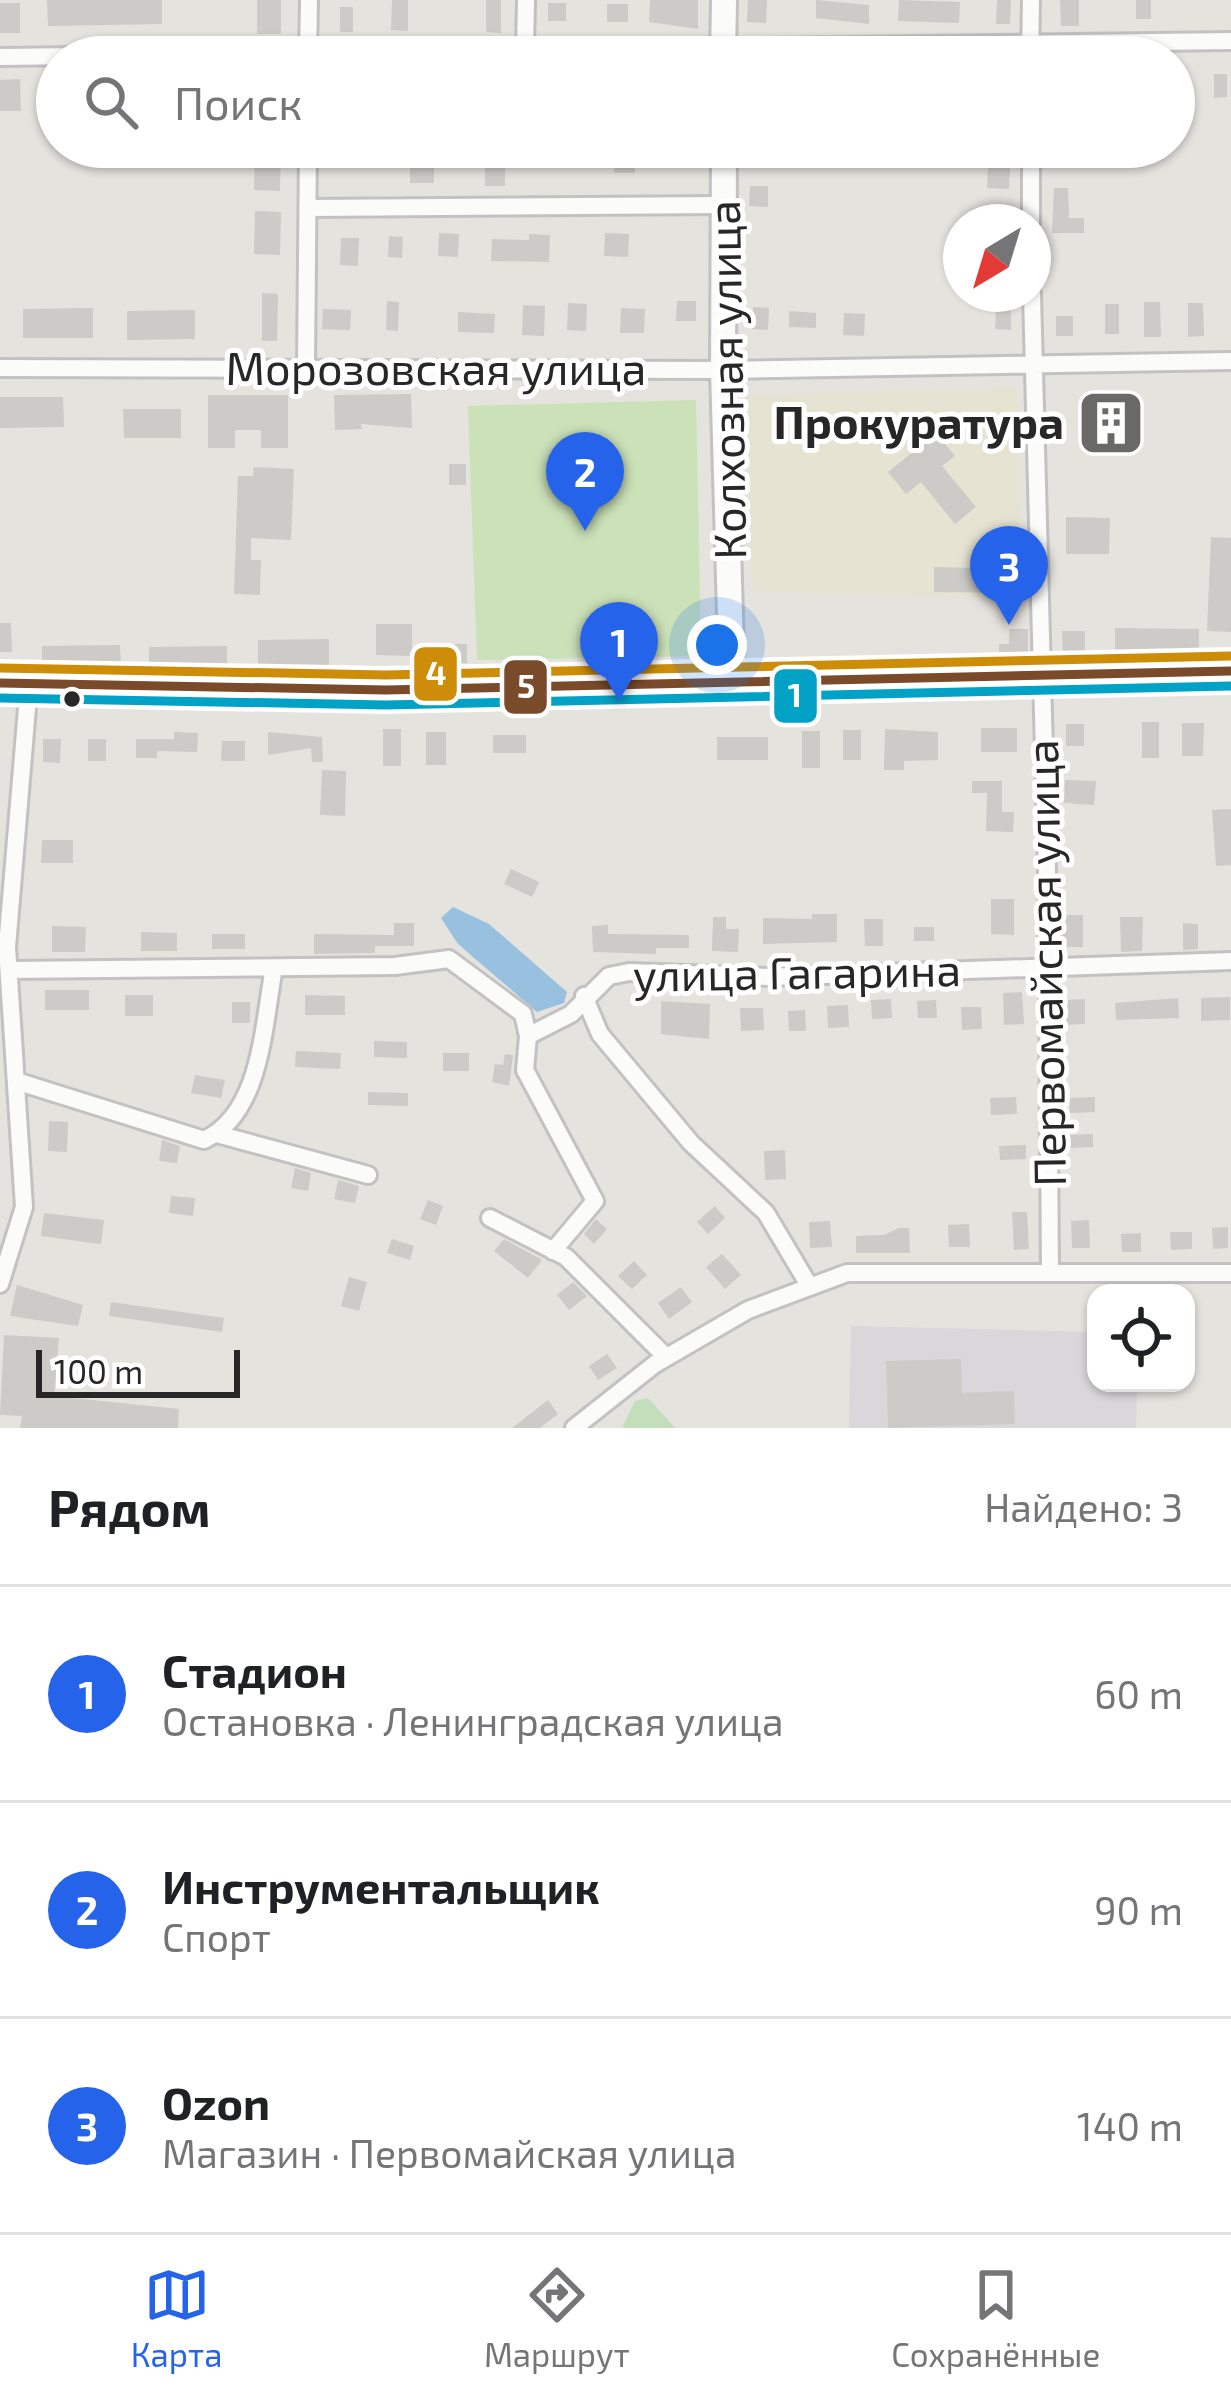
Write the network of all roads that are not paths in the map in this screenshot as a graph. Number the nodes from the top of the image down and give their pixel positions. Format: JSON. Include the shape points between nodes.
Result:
{"nodes":[{"id":1,"x":309,"y":0,"type":"edge"},
{"id":2,"x":526,"y":0,"type":"edge"},
{"id":3,"x":724,"y":0,"type":"edge"},
{"id":4,"x":1031,"y":0,"type":"edge"},
{"id":5,"x":308,"y":36,"type":"edge"},
{"id":6,"x":525,"y":36,"type":"edge"},
{"id":7,"x":723,"y":36,"type":"edge"},
{"id":8,"x":1030,"y":36,"type":"edge"},
{"id":9,"x":1231,"y":41,"type":"edge"},
{"id":10,"x":1195,"y":42,"type":"edge"},
{"id":11,"x":0,"y":57,"type":"edge"},
{"id":12,"x":36,"y":57,"type":"edge"},
{"id":13,"x":308,"y":168,"type":"edge"},
{"id":14,"x":724,"y":168,"type":"edge"},
{"id":15,"x":1030,"y":168,"type":"edge"},
{"id":16,"x":1031,"y":204,"type":"edge"},
{"id":17,"x":724,"y":205,"type":"junction"},
{"id":18,"x":309,"y":208,"type":"junction"},
{"id":19,"x":1032,"y":312,"type":"edge"},
{"id":20,"x":1231,"y":361,"type":"edge"},
{"id":21,"x":1033,"y":362,"type":"junction"},
{"id":22,"x":0,"y":368,"type":"edge"},
{"id":23,"x":306,"y":369,"type":"junction"},
{"id":24,"x":723,"y":370,"type":"junction"},
{"id":25,"x":1231,"y":671,"type":"edge"},
{"id":26,"x":1042,"y":674,"type":"junction"},
{"id":27,"x":0,"y":683,"type":"edge"},
{"id":28,"x":29,"y":685,"type":"junction"},
{"id":29,"x":733,"y":686,"type":"junction"},
{"id":30,"x":1231,"y":961,"type":"edge"},
{"id":31,"x":274,"y":968,"type":"junction"},
{"id":32,"x":1044,"y":969,"type":"junction"},
{"id":33,"x":9,"y":970,"type":"junction"},
{"id":34,"x":584,"y":996,"type":"junction"},
{"id":35,"x":528,"y":1036,"type":"junction"},
{"id":36,"x":16,"y":1081,"type":"junction"},
{"id":37,"x":218,"y":1134,"type":"junction"},
{"id":38,"x":368,"y":1175,"type":"dead end"},
{"id":39,"x":490,"y":1218,"type":"dead end"},
{"id":40,"x":553,"y":1251,"type":"junction"},
{"id":41,"x":1050,"y":1273,"type":"junction"},
{"id":42,"x":1231,"y":1274,"type":"edge"},
{"id":43,"x":0,"y":1284,"type":"edge"},
{"id":44,"x":810,"y":1287,"type":"junction"},
{"id":45,"x":666,"y":1358,"type":"junction"},
{"id":46,"x":574,"y":1428,"type":"edge"}],
"edges":[{"from":1,"to":5,"type":"street"},
{"from":2,"to":6,"type":"street"},
{"from":3,"to":7,"type":"main road"},
{"from":4,"to":8,"type":"street"},
{"from":9,"to":10,"type":"street"},
{"from":11,"to":12,"type":"street"},
{"from":13,"to":18,"type":"street"},
{"from":14,"to":17,"type":"main road","name":"Колхозная улица"},
{"from":15,"to":16,"type":"street"},
{"from":17,"to":18,"type":"street"},
{"from":17,"to":24,"type":"main road","name":"Колхозная улица"},
{"from":18,"to":23,"type":"street"},
{"from":19,"to":21,"type":"street","name":"Первомайская улица"},
{"from":20,"to":21,"type":"street","name":"Морозовская улица"},
{"from":21,"to":24,"type":"street","name":"Морозовская улица"},
{"from":21,"to":26,"type":"street","name":"Первомайская улица"},
{"from":22,"to":23,"type":"street","name":"Морозовская улица"},
{"from":23,"to":24,"type":"street","name":"Морозовская улица"},
{"from":24,"to":29,"type":"main road","name":"Колхозная улица"},
{"from":25,"to":26,"type":"main road"},
{"from":26,"to":29,"type":"main road"},
{"from":26,"to":32,"type":"street","name":"Первомайская улица"},
{"from":27,"to":28,"type":"main road"},
{"from":28,"to":29,"type":"main road"},
{"from":28,"to":33,"type":"street"},
{"from":30,"to":32,"type":"street","name":"улица Гагарина"},
{"from":31,"to":33,"type":"street"},
{"from":31,"to":35,"type":"street","via":[[449,959],[523,1014]]},
{"from":31,"to":37,"type":"street","via":[[251,1086]]},
{"from":32,"to":34,"type":"street","name":"улица Гагарина","via":[[768,977],[629,972]]},
{"from":32,"to":41,"type":"street","name":"Первомайская улица"},
{"from":33,"to":36,"type":"street"},
{"from":34,"to":35,"type":"street","name":"улица Гагарина","via":[[571,1014]]},
{"from":34,"to":44,"type":"street","via":[[600,1034],[691,1143],[766,1213]]},
{"from":35,"to":40,"type":"street","via":[[525,1070],[595,1201]]},
{"from":36,"to":37,"type":"street","via":[[204,1140]]},
{"from":36,"to":43,"type":"street","via":[[24,1207]]},
{"from":37,"to":38,"type":"street"},
{"from":39,"to":40,"type":"street"},
{"from":40,"to":45,"type":"street"},
{"from":41,"to":42,"type":"street"},
{"from":41,"to":44,"type":"street","via":[[870,1272]]},
{"from":44,"to":45,"type":"street","via":[[748,1310]]},
{"from":45,"to":46,"type":"street"}]}
